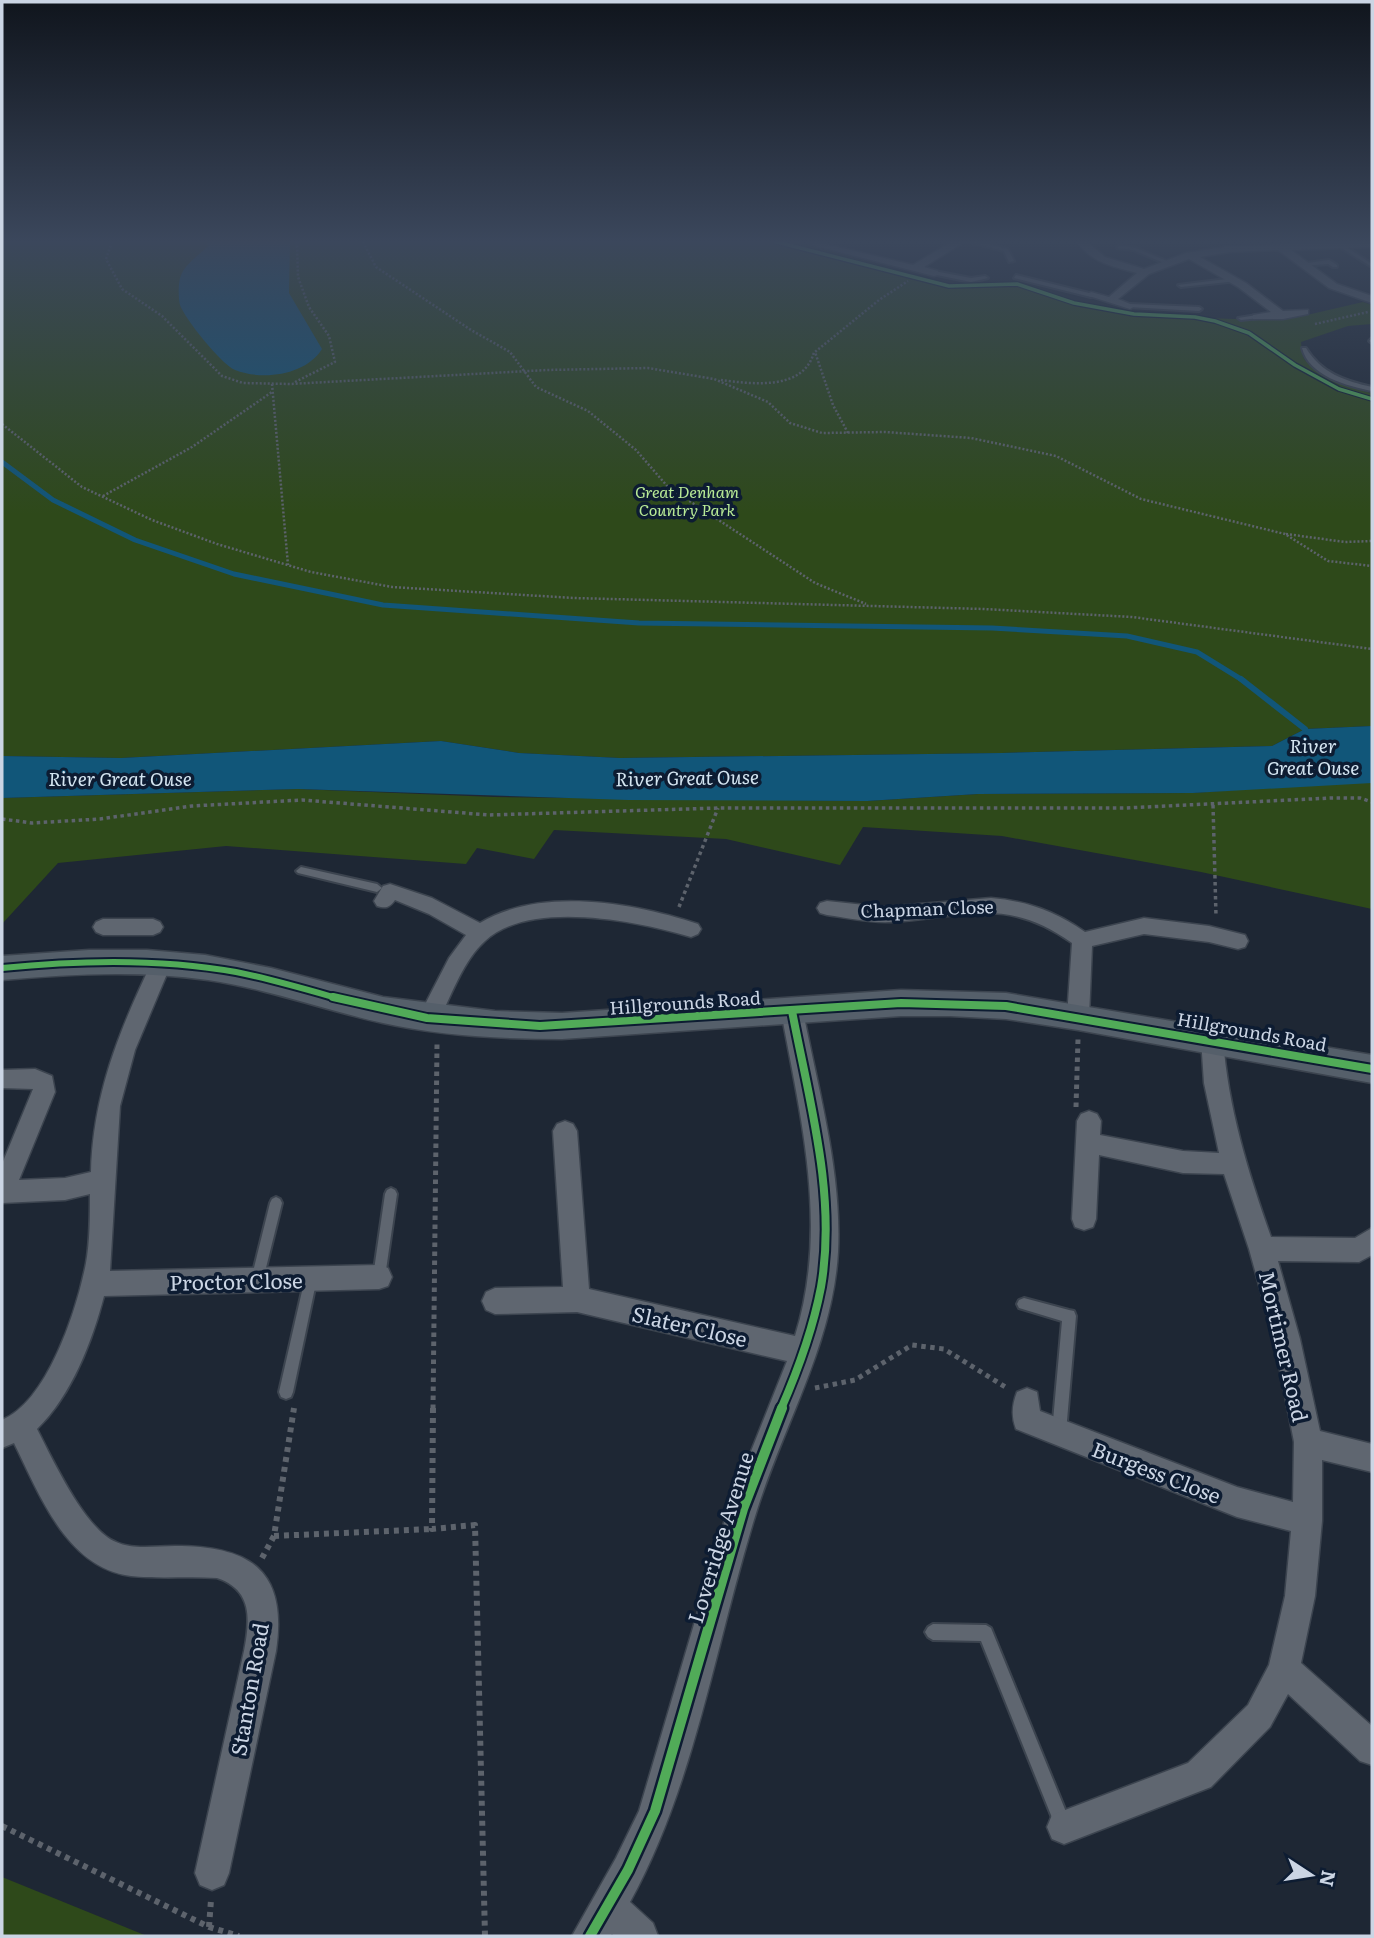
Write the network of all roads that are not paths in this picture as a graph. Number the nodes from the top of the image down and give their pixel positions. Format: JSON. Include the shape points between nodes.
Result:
{"nodes":[{"id":1,"x":1304,"y":349,"type":"dead end"},
{"id":2,"x":1372,"y":390,"type":"edge"},
{"id":3,"x":301,"y":871,"type":"dead end"},
{"id":4,"x":384,"y":893,"type":"joint"},
{"id":5,"x":840,"y":905,"type":"dead end"},
{"id":6,"x":681,"y":920,"type":"road end"},
{"id":7,"x":103,"y":927,"type":"dead end"},
{"id":8,"x":153,"y":927,"type":"dead end"},
{"id":9,"x":130,"y":928,"type":"junction"},
{"id":10,"x":479,"y":933,"type":"junction"},
{"id":11,"x":1083,"y":940,"type":"junction"},
{"id":12,"x":1238,"y":941,"type":"dead end"},
{"id":13,"x":116,"y":960,"type":"junction"},
{"id":14,"x":162,"y":962,"type":"junction"},
{"id":15,"x":2,"y":968,"type":"edge"},
{"id":16,"x":792,"y":1011,"type":"junction"},
{"id":17,"x":1078,"y":1017,"type":"junction"},
{"id":18,"x":436,"y":1018,"type":"junction"},
{"id":19,"x":1212,"y":1039,"type":"junction"},
{"id":20,"x":1372,"y":1069,"type":"edge"},
{"id":21,"x":2,"y":1079,"type":"edge"},
{"id":22,"x":565,"y":1131,"type":"dead end"},
{"id":23,"x":1233,"y":1164,"type":"junction"},
{"id":24,"x":103,"y":1180,"type":"junction"},
{"id":25,"x":2,"y":1192,"type":"edge"},
{"id":26,"x":391,"y":1194,"type":"dead end"},
{"id":27,"x":276,"y":1203,"type":"dead end"},
{"id":28,"x":1084,"y":1219,"type":"dead end"},
{"id":29,"x":1372,"y":1240,"type":"edge"},
{"id":30,"x":1262,"y":1249,"type":"junction"},
{"id":31,"x":379,"y":1277,"type":"joint"},
{"id":32,"x":311,"y":1278,"type":"junction"},
{"id":33,"x":257,"y":1280,"type":"junction"},
{"id":34,"x":94,"y":1284,"type":"junction"},
{"id":35,"x":577,"y":1299,"type":"junction"},
{"id":36,"x":495,"y":1301,"type":"dead end"},
{"id":37,"x":1024,"y":1304,"type":"dead end"},
{"id":38,"x":803,"y":1351,"type":"junction"},
{"id":39,"x":286,"y":1392,"type":"road end"},
{"id":40,"x":1027,"y":1402,"type":"road end"},
{"id":41,"x":11,"y":1430,"type":"edge"},
{"id":42,"x":1059,"y":1432,"type":"junction"},
{"id":43,"x":1308,"y":1442,"type":"junction"},
{"id":44,"x":1372,"y":1458,"type":"edge"},
{"id":45,"x":1307,"y":1521,"type":"junction"},
{"id":46,"x":933,"y":1632,"type":"dead end"},
{"id":47,"x":1284,"y":1669,"type":"junction"},
{"id":48,"x":1372,"y":1749,"type":"edge"},
{"id":49,"x":1064,"y":1827,"type":"joint"},
{"id":50,"x":212,"y":1873,"type":"dead end"},
{"id":51,"x":609,"y":1907,"type":"junction"},
{"id":52,"x":590,"y":1936,"type":"edge"},
{"id":53,"x":640,"y":1936,"type":"edge"}],
"edges":[{"from":1,"to":2,"type":"lane","via":[[1309,363],[1348,384]]},
{"from":3,"to":4,"type":"lane"},
{"from":4,"to":10,"type":"street","via":[[429,904]]},
{"from":5,"to":11,"type":"street","name":"Chapman Close","via":[[894,914],[985,904],[1013,906],[1062,923]]},
{"from":6,"to":10,"type":"street","via":[[592,910],[503,920]]},
{"from":7,"to":9,"type":"street"},
{"from":8,"to":9,"type":"street"},
{"from":9,"to":13,"type":"street"},
{"from":10,"to":18,"type":"street","via":[[463,954]]},
{"from":11,"to":12,"type":"street","via":[[1144,926],[1209,928]]},
{"from":11,"to":17,"type":"street"},
{"from":13,"to":14,"type":"street","name":"Hillgrounds Road"},
{"from":13,"to":15,"type":"street","name":"Hillgrounds Road"},
{"from":14,"to":18,"type":"street","name":"Hillgrounds Road","via":[[234,972]]},
{"from":14,"to":24,"type":"street","via":[[117,1066],[108,1109]]},
{"from":16,"to":17,"type":"street","name":"Hillgrounds Road","via":[[950,1003]]},
{"from":16,"to":18,"type":"street","name":"Hillgrounds Road","via":[[562,1026]]},
{"from":16,"to":38,"type":"street","name":"Loveridge Avenue","via":[[825,1215],[818,1302]]},
{"from":17,"to":19,"type":"street","name":"Hillgrounds Road"},
{"from":19,"to":20,"type":"street","name":"Hillgrounds Road"},
{"from":19,"to":23,"type":"street","name":"Mortimer Road","via":[[1214,1083]]},
{"from":21,"to":25,"type":"street","via":[[35,1079],[44,1083],[44,1092]]},
{"from":22,"to":35,"type":"street"},
{"from":23,"to":28,"type":"street","via":[[1183,1161],[1089,1132]]},
{"from":23,"to":30,"type":"street","name":"Mortimer Road"},
{"from":24,"to":25,"type":"street","via":[[65,1189]]},
{"from":24,"to":34,"type":"street"},
{"from":26,"to":31,"type":"lane"},
{"from":27,"to":33,"type":"lane"},
{"from":29,"to":30,"type":"street","name":"Mortimer Road","via":[[1359,1250]]},
{"from":30,"to":43,"type":"street","name":"Mortimer Road"},
{"from":31,"to":32,"type":"street","name":"Proctor Close"},
{"from":32,"to":33,"type":"street","name":"Proctor Close"},
{"from":32,"to":39,"type":"lane"},
{"from":33,"to":34,"type":"street","name":"Proctor Close"},
{"from":34,"to":41,"type":"street","via":[[58,1380],[42,1404]]},
{"from":35,"to":36,"type":"street","name":"Slater Close"},
{"from":35,"to":38,"type":"street","name":"Slater Close"},
{"from":37,"to":42,"type":"lane","via":[[1069,1316]]},
{"from":38,"to":51,"type":"street","name":"Loveridge Avenue","via":[[743,1509],[649,1827]]},
{"from":40,"to":42,"type":"street","name":"Burgess Close","via":[[1026,1419]]},
{"from":41,"to":50,"type":"street","name":"Stanton Road","via":[[89,1540],[108,1555],[139,1562],[205,1561],[233,1567],[249,1580],[262,1602],[261,1641]]},
{"from":42,"to":45,"type":"street","name":"Burgess Close","via":[[1237,1502]]},
{"from":43,"to":44,"type":"street","name":"Mortimer Road"},
{"from":43,"to":45,"type":"street","name":"Mortimer Road"},
{"from":45,"to":47,"type":"street","name":"Mortimer Road","via":[[1300,1596]]},
{"from":46,"to":49,"type":"lane","via":[[986,1633]]},
{"from":47,"to":48,"type":"street"},
{"from":47,"to":49,"type":"street","name":"Mortimer Road","via":[[1259,1716],[1199,1775]]},
{"from":51,"to":52,"type":"street","name":"Loveridge Avenue"},
{"from":51,"to":53,"type":"street"}]}
